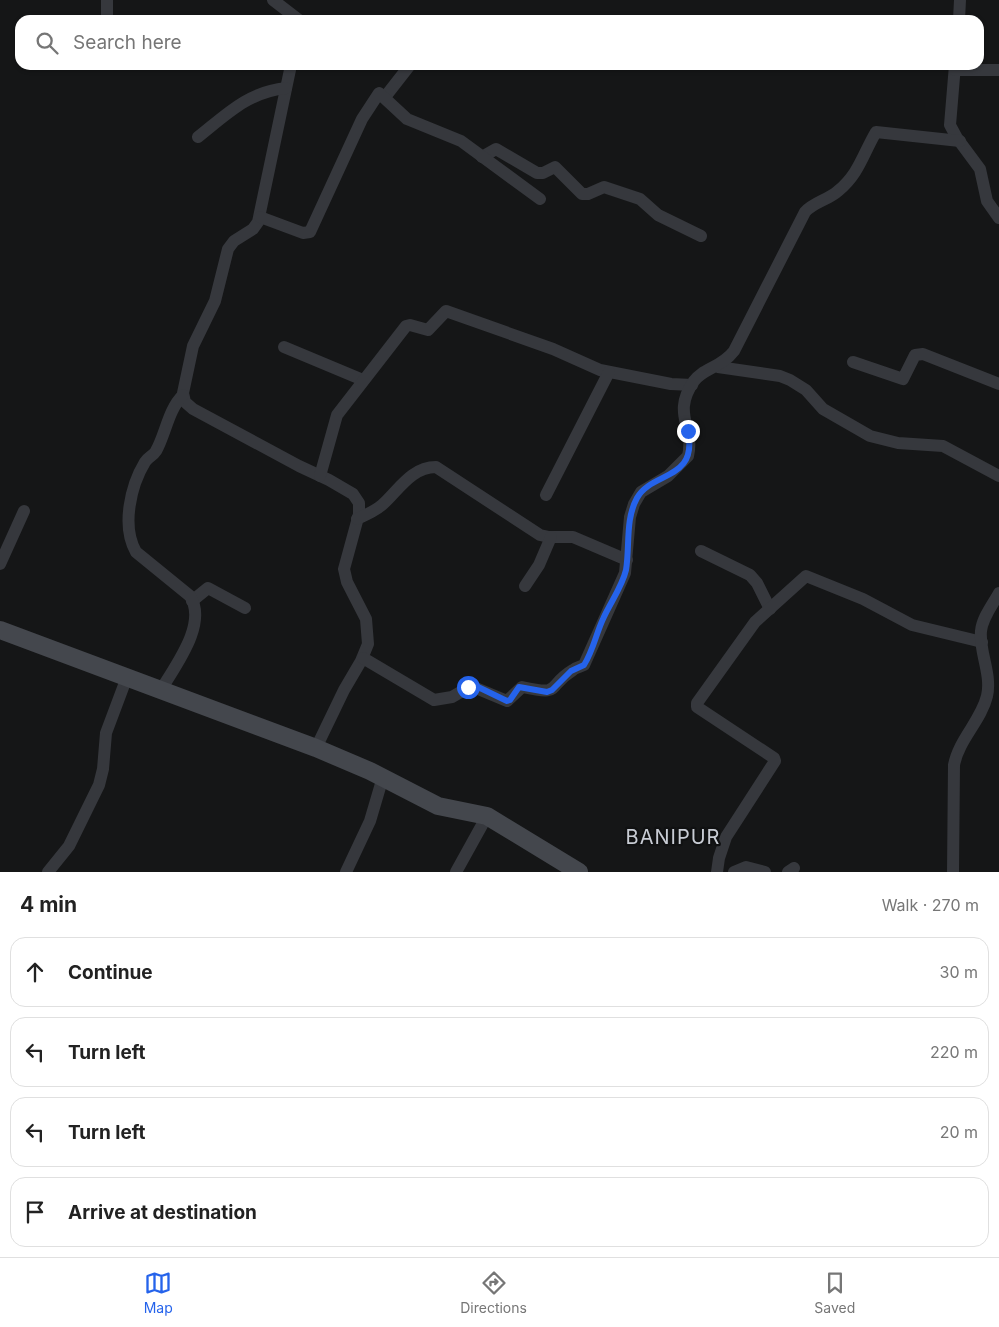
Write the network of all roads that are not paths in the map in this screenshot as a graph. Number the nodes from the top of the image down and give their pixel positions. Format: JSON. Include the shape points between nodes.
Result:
{"nodes":[{"id":1,"x":107,"y":0,"type":"edge"},
{"id":2,"x":273,"y":0,"type":"edge"},
{"id":3,"x":960,"y":0,"type":"edge"},
{"id":4,"x":107,"y":15,"type":"edge"},
{"id":5,"x":292,"y":15,"type":"edge"},
{"id":6,"x":959,"y":15,"type":"edge"},
{"id":7,"x":984,"y":69,"type":"edge"},
{"id":8,"x":290,"y":70,"type":"edge"},
{"id":9,"x":406,"y":70,"type":"edge"},
{"id":10,"x":955,"y":70,"type":"edge"},
{"id":11,"x":999,"y":70,"type":"edge"},
{"id":12,"x":286,"y":88,"type":"junction"},
{"id":13,"x":385,"y":97,"type":"junction"},
{"id":14,"x":198,"y":137,"type":"dead end"},
{"id":15,"x":960,"y":141,"type":"junction"},
{"id":16,"x":482,"y":157,"type":"junction"},
{"id":17,"x":540,"y":199,"type":"dead end"},
{"id":18,"x":260,"y":216,"type":"junction"},
{"id":19,"x":999,"y":218,"type":"edge"},
{"id":20,"x":700,"y":236,"type":"dead end"},
{"id":21,"x":284,"y":347,"type":"dead end"},
{"id":22,"x":853,"y":362,"type":"dead end"},
{"id":23,"x":718,"y":367,"type":"junction"},
{"id":24,"x":609,"y":372,"type":"junction"},
{"id":25,"x":363,"y":380,"type":"junction"},
{"id":26,"x":999,"y":384,"type":"edge"},
{"id":27,"x":692,"y":385,"type":"junction"},
{"id":28,"x":183,"y":395,"type":"junction"},
{"id":29,"x":320,"y":476,"type":"junction"},
{"id":30,"x":999,"y":476,"type":"edge"},
{"id":31,"x":546,"y":495,"type":"dead end"},
{"id":32,"x":24,"y":511,"type":"dead end"},
{"id":33,"x":357,"y":520,"type":"junction"},
{"id":34,"x":551,"y":537,"type":"junction"},
{"id":35,"x":701,"y":551,"type":"dead end"},
{"id":36,"x":627,"y":560,"type":"junction"},
{"id":37,"x":0,"y":564,"type":"edge"},
{"id":38,"x":525,"y":586,"type":"dead end"},
{"id":39,"x":999,"y":593,"type":"edge"},
{"id":40,"x":192,"y":601,"type":"junction"},
{"id":41,"x":245,"y":608,"type":"dead end"},
{"id":42,"x":770,"y":609,"type":"junction"},
{"id":43,"x":0,"y":630,"type":"edge"},
{"id":44,"x":982,"y":642,"type":"junction"},
{"id":45,"x":363,"y":658,"type":"junction"},
{"id":46,"x":127,"y":677,"type":"junction"},
{"id":47,"x":161,"y":690,"type":"junction"},
{"id":48,"x":316,"y":748,"type":"junction"},
{"id":49,"x":383,"y":778,"type":"junction"},
{"id":50,"x":488,"y":816,"type":"junction"},
{"id":51,"x":48,"y":872,"type":"edge"},
{"id":52,"x":346,"y":872,"type":"edge"},
{"id":53,"x":456,"y":872,"type":"edge"},
{"id":54,"x":580,"y":872,"type":"edge"},
{"id":55,"x":717,"y":872,"type":"edge"},
{"id":56,"x":734,"y":872,"type":"edge"},
{"id":57,"x":765,"y":872,"type":"edge"},
{"id":58,"x":952,"y":872,"type":"edge"}],
"edges":[{"from":1,"to":4,"type":"street"},
{"from":2,"to":5,"type":"street"},
{"from":3,"to":6,"type":"street"},
{"from":7,"to":11,"type":"street"},
{"from":8,"to":12,"type":"street"},
{"from":9,"to":13,"type":"street"},
{"from":10,"to":15,"type":"street","via":[[950,124]]},
{"from":12,"to":14,"type":"street","via":[[268,90],[246,99]]},
{"from":12,"to":18,"type":"street"},
{"from":13,"to":16,"type":"street","via":[[407,119],[455,137]]},
{"from":13,"to":18,"type":"street","via":[[379,94],[367,110],[308,233],[294,231]]},
{"from":15,"to":19,"type":"street","via":[[980,169],[987,201]]},
{"from":15,"to":23,"type":"street","via":[[876,132],[862,164],[850,180],[805,212],[737,346]]},
{"from":16,"to":17,"type":"street"},
{"from":16,"to":20,"type":"street","via":[[496,149],[535,172],[543,173],[554,166],[582,194],[604,187],[626,193],[643,200],[658,215]]},
{"from":18,"to":28,"type":"street","via":[[253,229],[228,249],[215,301],[193,346]]},
{"from":21,"to":25,"type":"street"},
{"from":22,"to":26,"type":"street","via":[[903,379],[915,355],[923,354]]},
{"from":23,"to":27,"type":"street","via":[[698,377]]},
{"from":23,"to":30,"type":"street","via":[[780,376],[806,390],[823,409],[870,436],[898,443],[943,446]]},
{"from":24,"to":25,"type":"street","via":[[446,311],[428,330],[406,326]]},
{"from":24,"to":27,"type":"street"},
{"from":24,"to":31,"type":"street"},
{"from":25,"to":29,"type":"street","via":[[334,422]]},
{"from":27,"to":36,"type":"street","via":[[683,409],[689,437],[688,456],[668,476],[638,497],[630,517]]},
{"from":28,"to":29,"type":"street","via":[[193,409]]},
{"from":28,"to":40,"type":"street","via":[[176,403],[156,451],[146,460],[138,476],[132,495],[130,520],[136,552]]},
{"from":29,"to":33,"type":"street","via":[[357,498]]},
{"from":32,"to":37,"type":"street"},
{"from":33,"to":34,"type":"street","via":[[379,508],[405,480],[436,467],[530,530]]},
{"from":33,"to":45,"type":"street","via":[[344,569],[368,626],[368,644]]},
{"from":34,"to":36,"type":"street","via":[[573,536]]},
{"from":34,"to":38,"type":"street","via":[[543,558]]},
{"from":35,"to":42,"type":"street","via":[[750,575]]},
{"from":36,"to":45,"type":"street","via":[[625,573],[586,662],[571,671],[552,690],[519,687],[507,701],[471,686],[452,697],[432,700]]},
{"from":39,"to":44,"type":"street","via":[[982,624]]},
{"from":40,"to":41,"type":"street","via":[[208,588]]},
{"from":40,"to":47,"type":"street","via":[[194,629]]},
{"from":42,"to":44,"type":"street","via":[[808,576],[863,599],[912,625]]},
{"from":42,"to":55,"type":"street","via":[[755,622],[697,703],[697,707],[775,761],[726,837]]},
{"from":43,"to":46,"type":"street"},
{"from":44,"to":58,"type":"street","via":[[988,674],[987,696],[958,750],[954,765]]},
{"from":45,"to":48,"type":"street"},
{"from":46,"to":47,"type":"street"},
{"from":46,"to":51,"type":"street","via":[[106,733],[99,785],[69,846]]},
{"from":47,"to":48,"type":"street"},
{"from":48,"to":49,"type":"street"},
{"from":49,"to":50,"type":"street","via":[[438,806]]},
{"from":49,"to":52,"type":"street","via":[[370,820]]},
{"from":50,"to":53,"type":"street"},
{"from":50,"to":54,"type":"street"},
{"from":56,"to":57,"type":"street","via":[[750,867]]}]}
